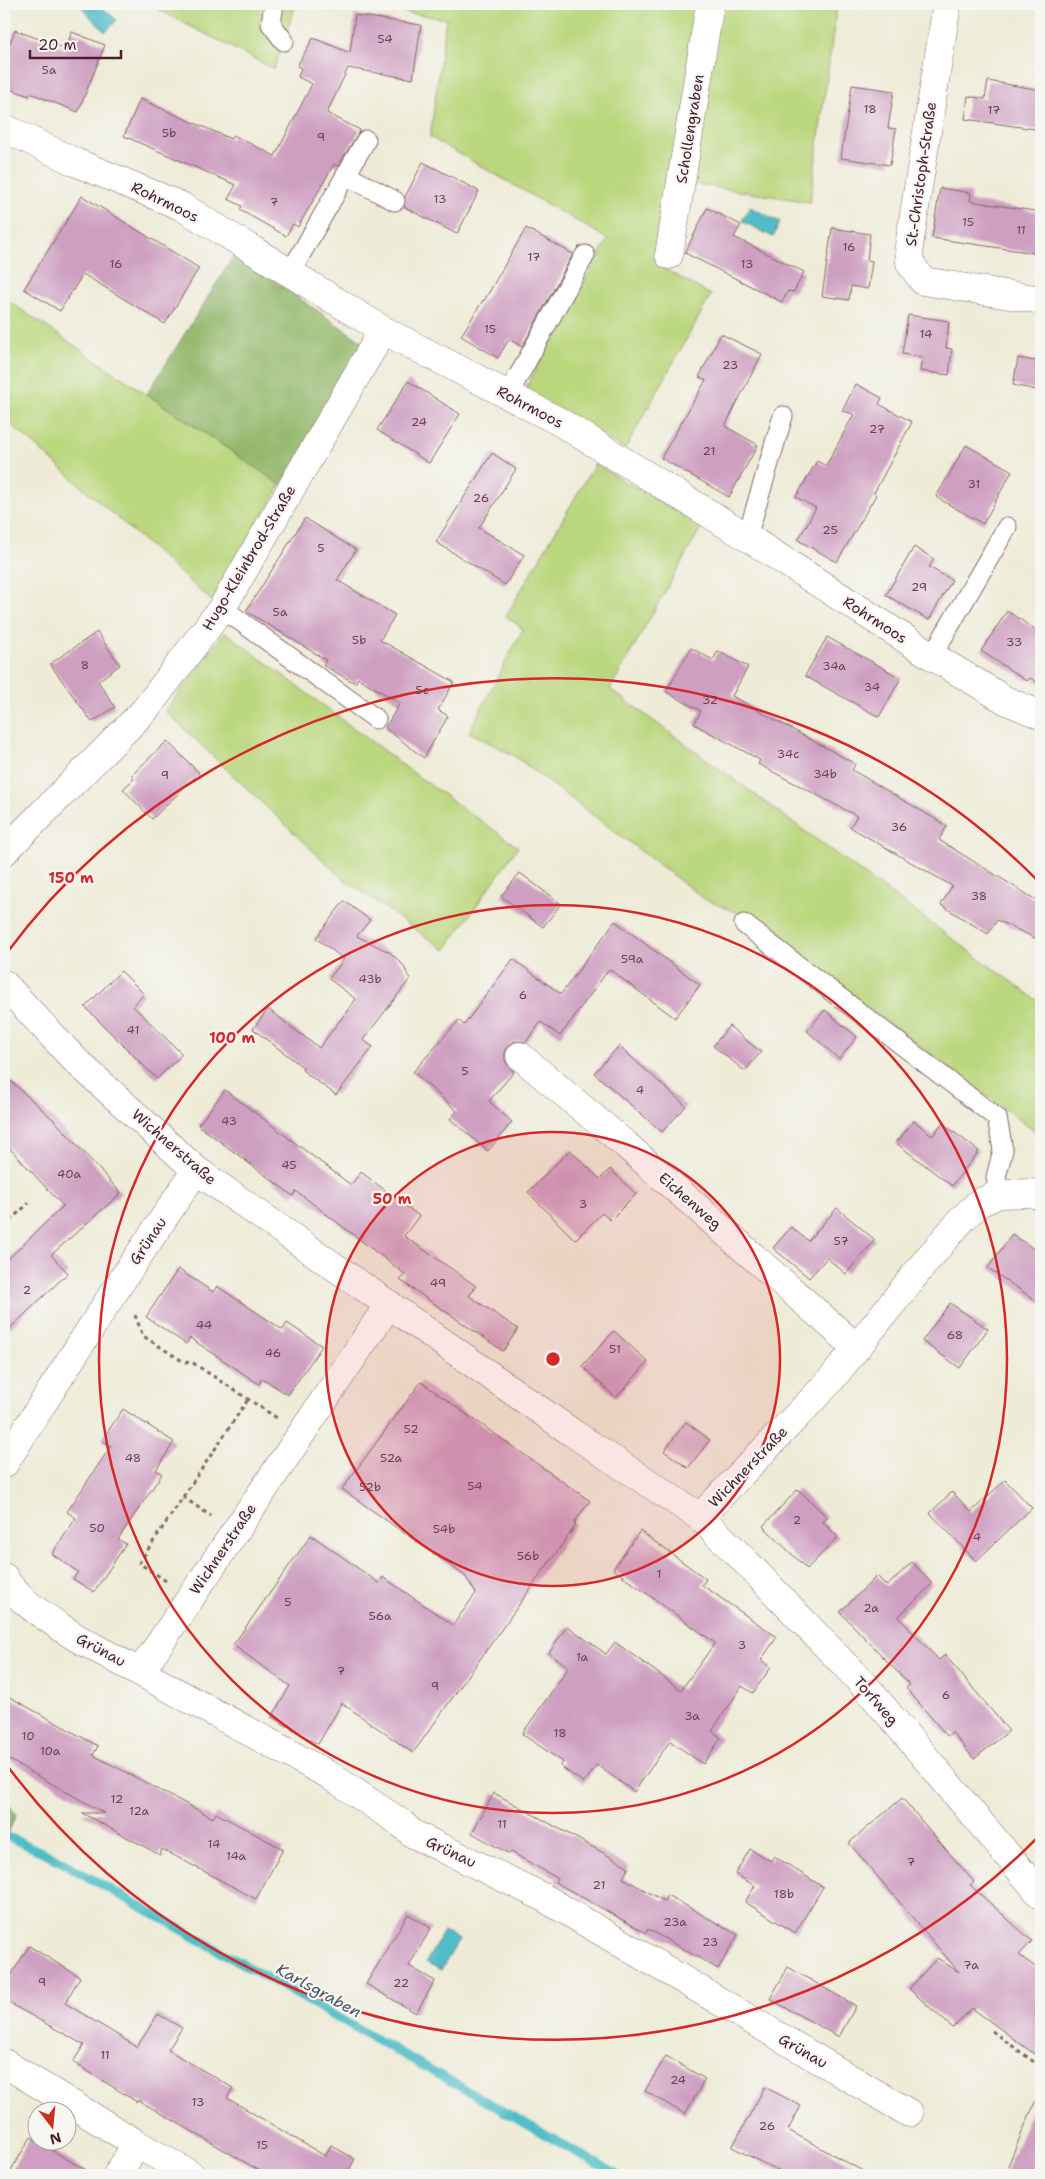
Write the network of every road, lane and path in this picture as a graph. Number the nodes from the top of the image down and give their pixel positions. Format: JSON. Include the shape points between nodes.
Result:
{"nodes":[{"id":1,"x":274,"y":4,"type":"edge"},
{"id":2,"x":710,"y":4,"type":"edge"},
{"id":3,"x":947,"y":4,"type":"edge"},
{"id":4,"x":284,"y":41,"type":"dead end"},
{"id":5,"x":4,"y":128,"type":"edge"},
{"id":6,"x":366,"y":140,"type":"dead end"},
{"id":7,"x":346,"y":175,"type":"junction"},
{"id":8,"x":395,"y":201,"type":"dead end"},
{"id":9,"x":670,"y":255,"type":"dead end"},
{"id":10,"x":585,"y":256,"type":"dead end"},
{"id":11,"x":290,"y":273,"type":"junction"},
{"id":12,"x":1041,"y":300,"type":"edge"},
{"id":13,"x":383,"y":330,"type":"junction"},
{"id":14,"x":508,"y":395,"type":"junction"},
{"id":15,"x":783,"y":416,"type":"dead end"},
{"id":16,"x":1007,"y":527,"type":"dead end"},
{"id":17,"x":747,"y":537,"type":"junction"},
{"id":18,"x":222,"y":608,"type":"junction"},
{"id":19,"x":932,"y":656,"type":"junction"},
{"id":20,"x":1041,"y":715,"type":"edge"},
{"id":21,"x":376,"y":719,"type":"dead end"},
{"id":22,"x":4,"y":852,"type":"edge"},
{"id":23,"x":744,"y":924,"type":"dead end"},
{"id":24,"x":4,"y":984,"type":"edge"},
{"id":25,"x":520,"y":1056,"type":"dead end"},
{"id":26,"x":196,"y":1170,"type":"junction"},
{"id":27,"x":999,"y":1194,"type":"junction"},
{"id":28,"x":1041,"y":1196,"type":"edge"},
{"id":29,"x":28,"y":1202,"type":"dead end"},
{"id":30,"x":4,"y":1226,"type":"edge"},
{"id":31,"x":122,"y":1280,"type":"junction"},
{"id":32,"x":388,"y":1304,"type":"junction"},
{"id":33,"x":857,"y":1348,"type":"junction"},
{"id":34,"x":249,"y":1398,"type":"junction"},
{"id":35,"x":300,"y":1434,"type":"junction"},
{"id":36,"x":4,"y":1464,"type":"edge"},
{"id":37,"x":700,"y":1517,"type":"junction"},
{"id":38,"x":4,"y":1577,"type":"edge"},
{"id":39,"x":190,"y":1597,"type":"junction"},
{"id":40,"x":141,"y":1671,"type":"junction"},
{"id":41,"x":1041,"y":1895,"type":"edge"},
{"id":42,"x":992,"y":2030,"type":"dead end"},
{"id":43,"x":4,"y":2064,"type":"edge"},
{"id":44,"x":1041,"y":2067,"type":"edge"},
{"id":45,"x":909,"y":2113,"type":"dead end"},
{"id":46,"x":137,"y":2144,"type":"junction"},
{"id":47,"x":117,"y":2175,"type":"edge"},
{"id":48,"x":191,"y":2175,"type":"edge"}],
"edges":[{"from":1,"to":4,"type":"lane","via":[[271,24]]},
{"from":2,"to":9,"type":"street","name":"Schollengraben"},
{"from":3,"to":12,"type":"street","name":"St.-Christoph-Straße","via":[[909,246],[910,263],[923,281]]},
{"from":5,"to":11,"type":"street","name":"Rohrmoos","via":[[181,206]]},
{"from":6,"to":7,"type":"lane"},
{"from":7,"to":8,"type":"lane"},
{"from":7,"to":11,"type":"lane"},
{"from":10,"to":14,"type":"lane"},
{"from":11,"to":13,"type":"street","name":"Rohrmoos"},
{"from":13,"to":14,"type":"street","name":"Rohrmoos"},
{"from":13,"to":18,"type":"street","name":"Hugo-Kleinbrod-Straße"},
{"from":14,"to":17,"type":"street","name":"Rohrmoos","via":[[560,422]]},
{"from":15,"to":17,"type":"lane"},
{"from":16,"to":19,"type":"lane"},
{"from":17,"to":19,"type":"street","name":"Rohrmoos"},
{"from":18,"to":21,"type":"lane"},
{"from":18,"to":22,"type":"street","name":"Hugo-Kleinbrod-Straße","via":[[145,710]]},
{"from":19,"to":20,"type":"street","name":"Rohrmoos","via":[[1007,701]]},
{"from":23,"to":27,"type":"lane","via":[[997,1118],[1003,1150],[996,1177]]},
{"from":24,"to":26,"type":"street","name":"Wichnerstraße","via":[[75,1060]]},
{"from":25,"to":33,"type":"street","name":"Eichenweg"},
{"from":26,"to":31,"type":"street","name":"Grünau"},
{"from":26,"to":32,"type":"street","name":"Wichnerstraße"},
{"from":27,"to":28,"type":"street","name":"Wichnerstraße","via":[[1031,1193]]},
{"from":27,"to":33,"type":"street","name":"Wichnerstraße","via":[[980,1203],[963,1218]]},
{"from":29,"to":30,"type":"path"},
{"from":31,"to":34,"type":"path","via":[[143,1336]]},
{"from":31,"to":36,"type":"street","name":"Grünau"},
{"from":32,"to":35,"type":"street","name":"Wichnerstraße"},
{"from":32,"to":37,"type":"street","name":"Wichnerstraße"},
{"from":33,"to":37,"type":"street","name":"Wichnerstraße","via":[[830,1381]]},
{"from":34,"to":35,"type":"path"},
{"from":34,"to":39,"type":"path","via":[[139,1563]]},
{"from":35,"to":39,"type":"street","name":"Wichnerstraße"},
{"from":37,"to":41,"type":"street","name":"Torfweg","via":[[866,1687]]},
{"from":38,"to":40,"type":"street","name":"Grünau","via":[[8,1586],[37,1611],[77,1638]]},
{"from":39,"to":40,"type":"street","name":"Wichnerstraße"},
{"from":40,"to":45,"type":"street","name":"Grünau","via":[[329,1774],[413,1834],[541,1896]]},
{"from":42,"to":44,"type":"path"},
{"from":43,"to":46,"type":"street"},
{"from":46,"to":47,"type":"street"},
{"from":46,"to":48,"type":"street"}]}
